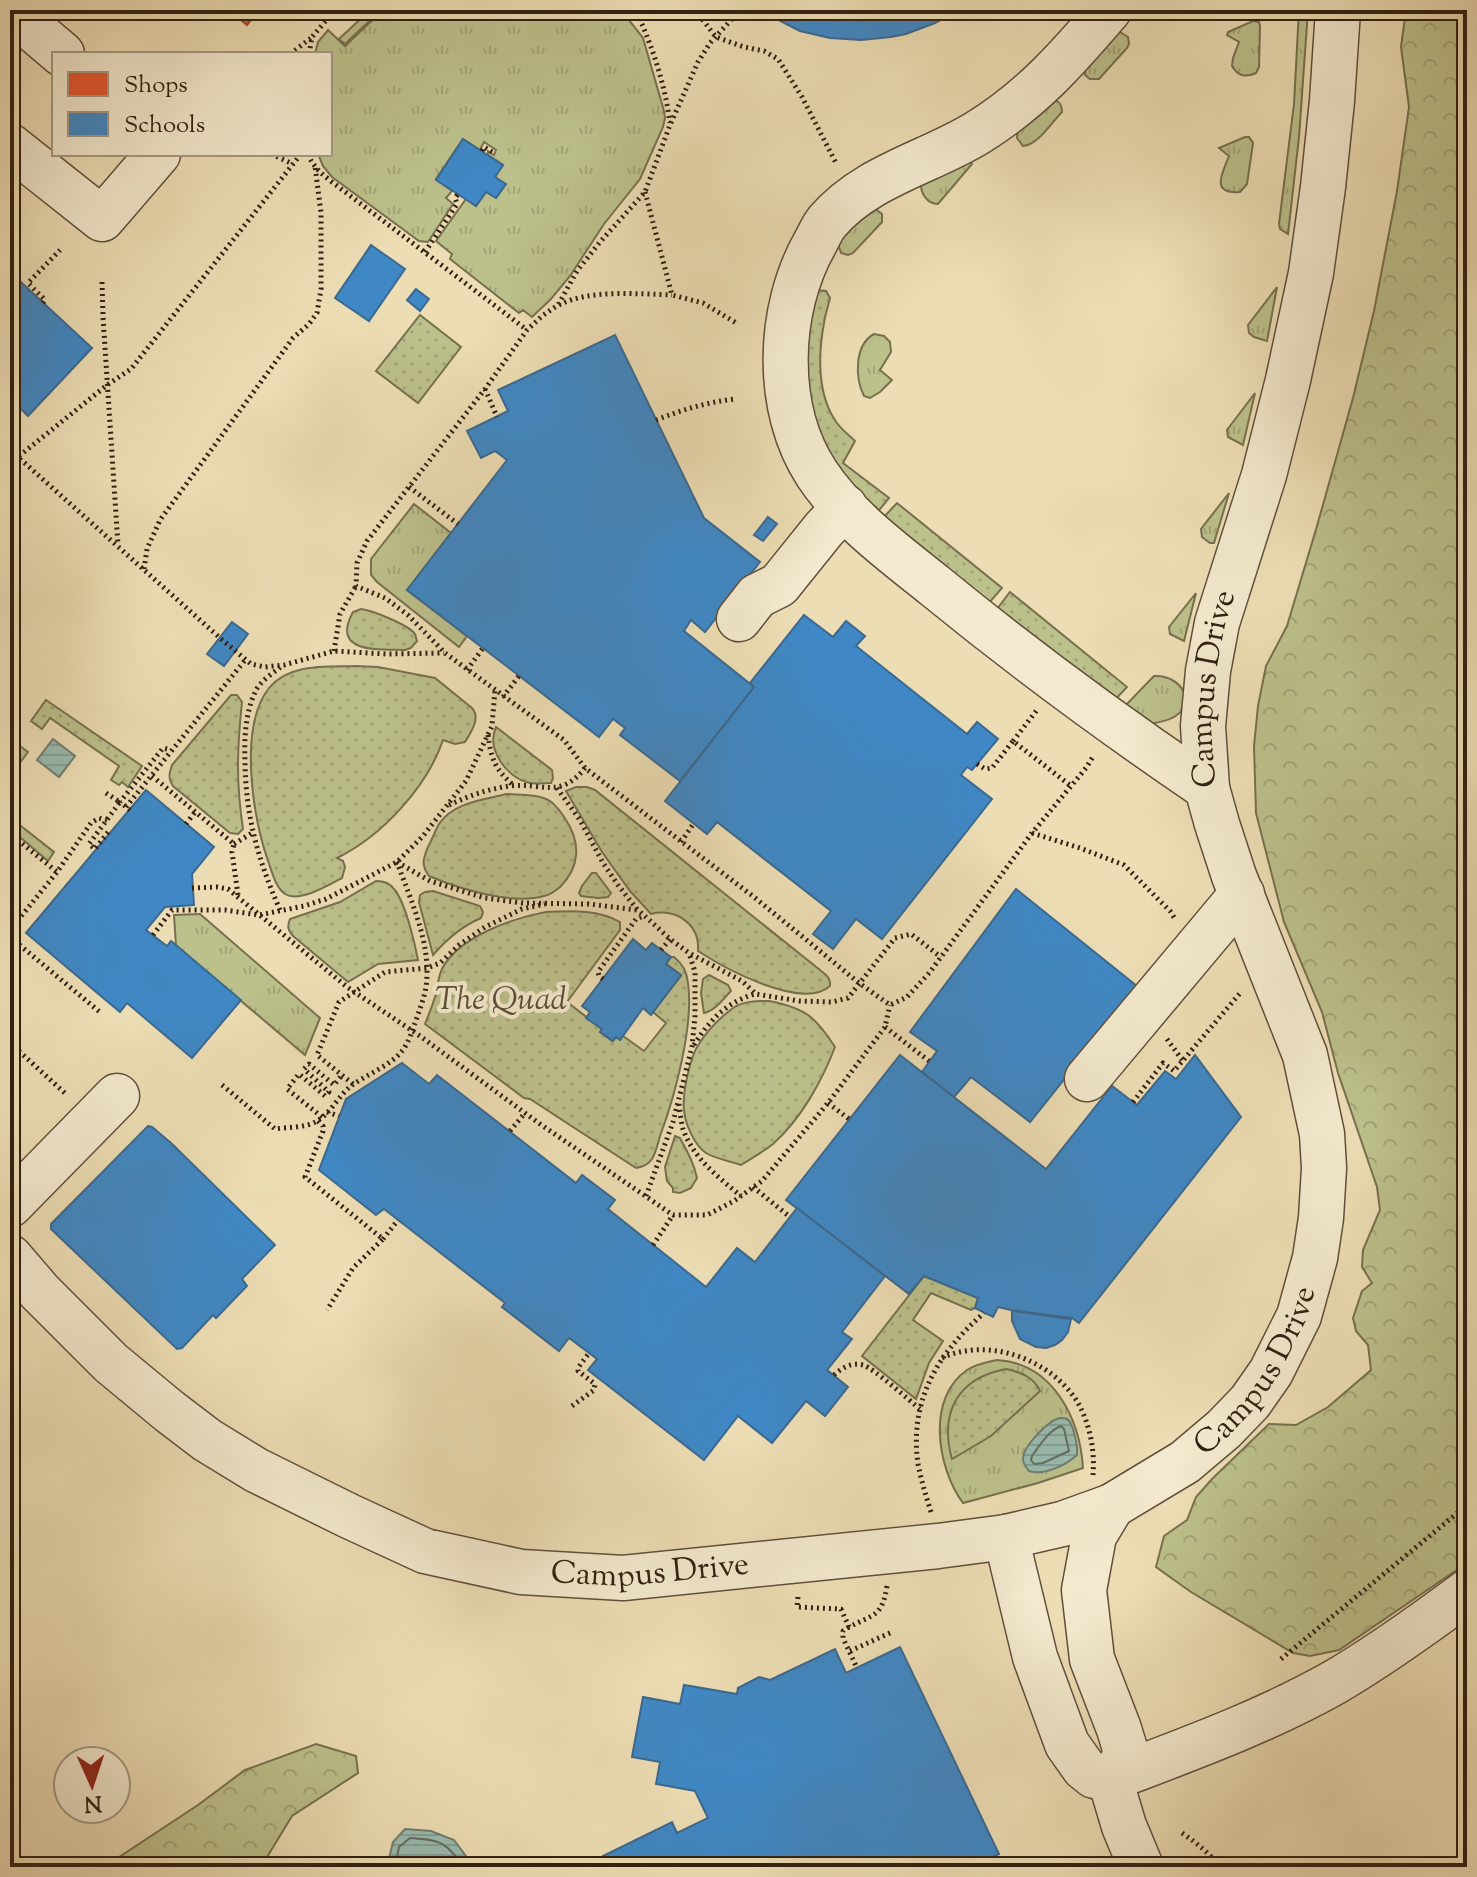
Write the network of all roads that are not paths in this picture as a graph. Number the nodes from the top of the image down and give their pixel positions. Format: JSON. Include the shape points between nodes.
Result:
{"nodes":[{"id":1,"x":10,"y":10,"type":"edge"},
{"id":2,"x":1109,"y":10,"type":"edge"},
{"id":3,"x":1338,"y":10,"type":"edge"},
{"id":4,"x":60,"y":52,"type":"edge"},
{"id":5,"x":10,"y":146,"type":"edge"},
{"id":6,"x":156,"y":156,"type":"edge"},
{"id":7,"x":845,"y":507,"type":"junction"},
{"id":8,"x":739,"y":619,"type":"dead end"},
{"id":9,"x":1207,"y":788,"type":"junction"},
{"id":10,"x":1242,"y":894,"type":"junction"},
{"id":11,"x":1087,"y":1079,"type":"dead end"},
{"id":12,"x":106,"y":1108,"type":"road end"},
{"id":13,"x":10,"y":1205,"type":"edge"},
{"id":14,"x":10,"y":1257,"type":"edge"},
{"id":15,"x":1102,"y":1494,"type":"junction"},
{"id":16,"x":1006,"y":1537,"type":"junction"},
{"id":17,"x":1467,"y":1592,"type":"edge"},
{"id":18,"x":1110,"y":1779,"type":"junction"},
{"id":19,"x":1141,"y":1867,"type":"edge"}],
"edges":[{"from":1,"to":4,"type":"street"},
{"from":2,"to":7,"type":"street","via":[[1032,93],[974,135],[850,201],[826,223],[809,253],[797,280],[786,334],[790,404],[806,455]]},
{"from":3,"to":9,"type":"street","name":"Campus Drive","via":[[1311,273],[1264,475],[1217,623],[1208,671],[1203,726]]},
{"from":5,"to":6,"type":"street","via":[[102,219]]},
{"from":7,"to":8,"type":"street","via":[[779,585],[757,596]]},
{"from":7,"to":9,"type":"street","via":[[980,623],[1108,721]]},
{"from":9,"to":10,"type":"street","name":"Campus Drive"},
{"from":10,"to":11,"type":"street"},
{"from":10,"to":15,"type":"street","name":"Campus Drive","via":[[1305,1055],[1315,1099],[1324,1168],[1315,1258],[1299,1316],[1250,1402],[1185,1462]]},
{"from":12,"to":13,"type":"street"},
{"from":14,"to":16,"type":"street","name":"Campus Drive","via":[[111,1363],[207,1440],[256,1470],[425,1551],[521,1572],[623,1578]]},
{"from":15,"to":16,"type":"street","name":"Campus Drive","via":[[1062,1524]]},
{"from":15,"to":18,"type":"street","via":[[1084,1590],[1092,1659],[1126,1752]]},
{"from":16,"to":18,"type":"street","via":[[1035,1657],[1067,1744],[1084,1768]]},
{"from":17,"to":18,"type":"street","via":[[1333,1683]]},
{"from":18,"to":19,"type":"street"}]}
